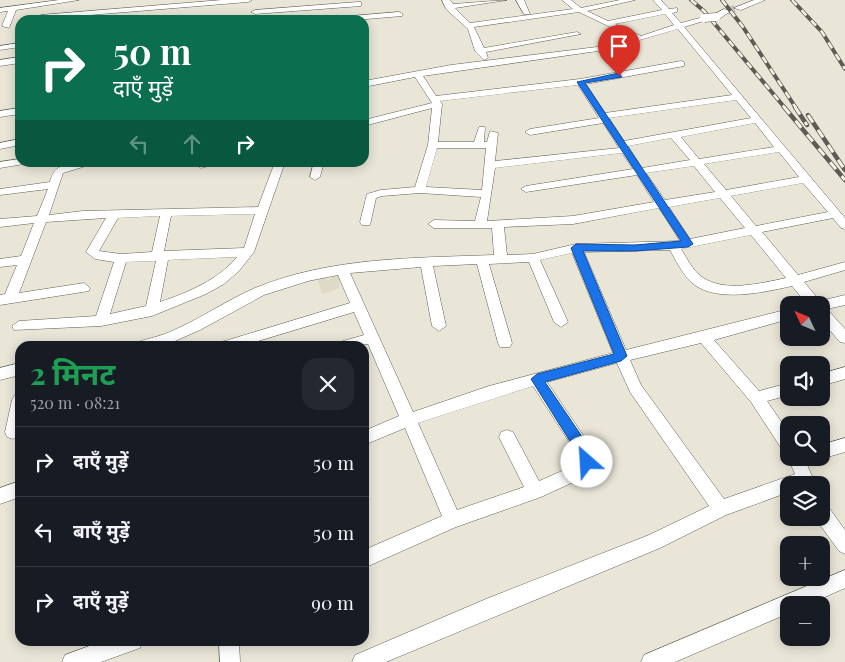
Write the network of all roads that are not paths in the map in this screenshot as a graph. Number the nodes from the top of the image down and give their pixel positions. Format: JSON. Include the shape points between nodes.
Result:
{"nodes":[{"id":1,"x":4,"y":0,"type":"edge"},
{"id":2,"x":75,"y":0,"type":"edge"},
{"id":3,"x":238,"y":0,"type":"edge"},
{"id":4,"x":248,"y":0,"type":"edge"},
{"id":5,"x":255,"y":0,"type":"edge"},
{"id":6,"x":309,"y":0,"type":"edge"},
{"id":7,"x":503,"y":0,"type":"edge"},
{"id":8,"x":520,"y":0,"type":"edge"},
{"id":9,"x":632,"y":0,"type":"edge"},
{"id":10,"x":657,"y":0,"type":"edge"},
{"id":11,"x":762,"y":0,"type":"edge"},
{"id":12,"x":570,"y":2,"type":"edge"},
{"id":13,"x":0,"y":3,"type":"edge"},
{"id":14,"x":447,"y":3,"type":"edge"},
{"id":15,"x":48,"y":4,"type":"junction"},
{"id":16,"x":148,"y":4,"type":"edge"},
{"id":17,"x":358,"y":4,"type":"dead end"},
{"id":18,"x":13,"y":8,"type":"junction"},
{"id":19,"x":738,"y":8,"type":"tunnel mouth"},
{"id":20,"x":311,"y":9,"type":"junction"},
{"id":21,"x":0,"y":10,"type":"edge"},
{"id":22,"x":580,"y":10,"type":"junction"},
{"id":23,"x":672,"y":10,"type":"junction"},
{"id":24,"x":727,"y":11,"type":"tunnel mouth"},
{"id":25,"x":527,"y":12,"type":"junction"},
{"id":26,"x":399,"y":14,"type":"dead end"},
{"id":27,"x":42,"y":15,"type":"edge"},
{"id":28,"x":63,"y":15,"type":"edge"},
{"id":29,"x":255,"y":15,"type":"edge"},
{"id":30,"x":263,"y":15,"type":"edge"},
{"id":31,"x":310,"y":15,"type":"edge"},
{"id":32,"x":507,"y":15,"type":"dead end"},
{"id":33,"x":369,"y":17,"type":"edge"},
{"id":34,"x":608,"y":23,"type":"junction"},
{"id":35,"x":6,"y":26,"type":"dead end"},
{"id":36,"x":468,"y":26,"type":"junction"},
{"id":37,"x":680,"y":26,"type":"junction"},
{"id":38,"x":577,"y":34,"type":"dead end"},
{"id":39,"x":640,"y":39,"type":"junction"},
{"id":40,"x":543,"y":40,"type":"junction"},
{"id":41,"x":15,"y":46,"type":"edge"},
{"id":42,"x":477,"y":47,"type":"junction"},
{"id":43,"x":0,"y":48,"type":"edge"},
{"id":44,"x":556,"y":54,"type":"junction"},
{"id":45,"x":15,"y":61,"type":"edge"},
{"id":46,"x":0,"y":63,"type":"edge"},
{"id":47,"x":486,"y":63,"type":"junction"},
{"id":48,"x":681,"y":64,"type":"dead end"},
{"id":49,"x":417,"y":74,"type":"junction"},
{"id":50,"x":580,"y":82,"type":"junction"},
{"id":51,"x":369,"y":83,"type":"edge"},
{"id":52,"x":740,"y":97,"type":"junction"},
{"id":53,"x":436,"y":102,"type":"junction"},
{"id":54,"x":15,"y":112,"type":"edge"},
{"id":55,"x":0,"y":114,"type":"edge"},
{"id":56,"x":604,"y":118,"type":"junction"},
{"id":57,"x":757,"y":120,"type":"junction"},
{"id":58,"x":369,"y":122,"type":"edge"},
{"id":59,"x":530,"y":132,"type":"dead end"},
{"id":60,"x":674,"y":135,"type":"junction"},
{"id":61,"x":489,"y":136,"type":"junction"},
{"id":62,"x":15,"y":143,"type":"edge"},
{"id":63,"x":433,"y":145,"type":"junction"},
{"id":64,"x":478,"y":145,"type":"junction"},
{"id":65,"x":0,"y":146,"type":"edge"},
{"id":66,"x":624,"y":147,"type":"junction"},
{"id":67,"x":781,"y":149,"type":"junction"},
{"id":68,"x":15,"y":163,"type":"edge"},
{"id":69,"x":697,"y":163,"type":"junction"},
{"id":70,"x":0,"y":165,"type":"edge"},
{"id":71,"x":490,"y":165,"type":"junction"},
{"id":72,"x":70,"y":167,"type":"edge"},
{"id":73,"x":278,"y":167,"type":"edge"},
{"id":74,"x":318,"y":167,"type":"edge"},
{"id":75,"x":641,"y":172,"type":"junction"},
{"id":76,"x":316,"y":177,"type":"dead end"},
{"id":77,"x":806,"y":179,"type":"junction"},
{"id":78,"x":55,"y":185,"type":"junction"},
{"id":79,"x":526,"y":189,"type":"dead end"},
{"id":80,"x":420,"y":190,"type":"junction"},
{"id":81,"x":0,"y":192,"type":"edge"},
{"id":82,"x":487,"y":194,"type":"junction"},
{"id":83,"x":723,"y":194,"type":"junction"},
{"id":84,"x":662,"y":205,"type":"junction"},
{"id":85,"x":262,"y":210,"type":"junction"},
{"id":86,"x":166,"y":213,"type":"junction"},
{"id":87,"x":836,"y":214,"type":"junction"},
{"id":88,"x":114,"y":215,"type":"junction"},
{"id":89,"x":40,"y":219,"type":"junction"},
{"id":90,"x":366,"y":222,"type":"dead end"},
{"id":91,"x":0,"y":223,"type":"edge"},
{"id":92,"x":434,"y":224,"type":"dead end"},
{"id":93,"x":480,"y":225,"type":"junction"},
{"id":94,"x":498,"y":225,"type":"junction"},
{"id":95,"x":845,"y":225,"type":"edge"},
{"id":96,"x":755,"y":230,"type":"junction"},
{"id":97,"x":688,"y":244,"type":"junction"},
{"id":98,"x":673,"y":246,"type":"junction"},
{"id":99,"x":576,"y":248,"type":"junction"},
{"id":100,"x":248,"y":252,"type":"junction"},
{"id":101,"x":160,"y":255,"type":"junction"},
{"id":102,"x":121,"y":258,"type":"junction"},
{"id":103,"x":533,"y":258,"type":"junction"},
{"id":104,"x":24,"y":260,"type":"junction"},
{"id":105,"x":482,"y":260,"type":"junction"},
{"id":106,"x":500,"y":260,"type":"junction"},
{"id":107,"x":0,"y":263,"type":"edge"},
{"id":108,"x":426,"y":263,"type":"junction"},
{"id":109,"x":845,"y":266,"type":"edge"},
{"id":110,"x":342,"y":269,"type":"junction"},
{"id":111,"x":796,"y":281,"type":"junction"},
{"id":112,"x":84,"y":288,"type":"dead end"},
{"id":113,"x":808,"y":296,"type":"edge"},
{"id":114,"x":5,"y":300,"type":"edge"},
{"id":115,"x":845,"y":300,"type":"edge"},
{"id":116,"x":830,"y":304,"type":"edge"},
{"id":117,"x":357,"y":306,"type":"junction"},
{"id":118,"x":152,"y":312,"type":"junction"},
{"id":119,"x":780,"y":317,"type":"edge"},
{"id":120,"x":101,"y":321,"type":"junction"},
{"id":121,"x":561,"y":322,"type":"dead end"},
{"id":122,"x":830,"y":322,"type":"edge"},
{"id":123,"x":19,"y":326,"type":"dead end"},
{"id":124,"x":439,"y":326,"type":"dead end"},
{"id":125,"x":372,"y":338,"type":"junction"},
{"id":126,"x":704,"y":338,"type":"junction"},
{"id":127,"x":845,"y":338,"type":"edge"},
{"id":128,"x":162,"y":341,"type":"edge"},
{"id":129,"x":242,"y":341,"type":"edge"},
{"id":130,"x":362,"y":341,"type":"edge"},
{"id":131,"x":505,"y":343,"type":"dead end"},
{"id":132,"x":621,"y":356,"type":"junction"},
{"id":133,"x":15,"y":370,"type":"edge"},
{"id":134,"x":845,"y":373,"type":"edge"},
{"id":135,"x":0,"y":374,"type":"edge"},
{"id":136,"x":830,"y":377,"type":"edge"},
{"id":137,"x":537,"y":379,"type":"junction"},
{"id":138,"x":780,"y":391,"type":"edge"},
{"id":139,"x":756,"y":398,"type":"junction"},
{"id":140,"x":15,"y":418,"type":"edge"},
{"id":141,"x":407,"y":420,"type":"junction"},
{"id":142,"x":780,"y":432,"type":"edge"},
{"id":143,"x":11,"y":433,"type":"edge"},
{"id":144,"x":369,"y":436,"type":"edge"},
{"id":145,"x":507,"y":437,"type":"dead end"},
{"id":146,"x":845,"y":445,"type":"edge"},
{"id":147,"x":830,"y":449,"type":"edge"},
{"id":148,"x":780,"y":490,"type":"edge"},
{"id":149,"x":15,"y":491,"type":"edge"},
{"id":150,"x":535,"y":491,"type":"junction"},
{"id":151,"x":0,"y":496,"type":"edge"},
{"id":152,"x":721,"y":509,"type":"junction"},
{"id":153,"x":453,"y":520,"type":"junction"},
{"id":154,"x":830,"y":524,"type":"edge"},
{"id":155,"x":845,"y":545,"type":"edge"},
{"id":156,"x":369,"y":557,"type":"edge"},
{"id":157,"x":845,"y":579,"type":"edge"},
{"id":158,"x":119,"y":646,"type":"edge"},
{"id":159,"x":229,"y":646,"type":"edge"},
{"id":160,"x":72,"y":662,"type":"edge"},
{"id":161,"x":230,"y":662,"type":"edge"},
{"id":162,"x":362,"y":662,"type":"edge"},
{"id":163,"x":651,"y":662,"type":"edge"}],
"edges":[{"from":1,"to":13,"type":"street"},
{"from":2,"to":15,"type":"street"},
{"from":3,"to":4,"type":"street"},
{"from":3,"to":16,"type":"street"},
{"from":5,"to":29,"type":"street"},
{"from":6,"to":20,"type":"street"},
{"from":7,"to":14,"type":"street"},
{"from":8,"to":25,"type":"street"},
{"from":9,"to":22,"type":"street"},
{"from":10,"to":23,"type":"street"},
{"from":11,"to":19,"type":"street"},
{"from":12,"to":22,"type":"street"},
{"from":12,"to":25,"type":"street"},
{"from":14,"to":36,"type":"street"},
{"from":15,"to":18,"type":"street"},
{"from":15,"to":27,"type":"street"},
{"from":16,"to":28,"type":"street"},
{"from":17,"to":20,"type":"street"},
{"from":18,"to":21,"type":"street"},
{"from":18,"to":35,"type":"street"},
{"from":20,"to":30,"type":"street"},
{"from":20,"to":31,"type":"street"},
{"from":22,"to":34,"type":"street"},
{"from":22,"to":36,"type":"street"},
{"from":23,"to":34,"type":"street"},
{"from":23,"to":37,"type":"street"},
{"from":24,"to":37,"type":"street","bridge":true},
{"from":25,"to":32,"type":"street"},
{"from":26,"to":33,"type":"street"},
{"from":34,"to":39,"type":"street"},
{"from":36,"to":42,"type":"street"},
{"from":37,"to":39,"type":"street"},
{"from":37,"to":52,"type":"street"},
{"from":38,"to":40,"type":"street"},
{"from":39,"to":44,"type":"street","via":[[605,48]]},
{"from":40,"to":42,"type":"street"},
{"from":40,"to":44,"type":"street"},
{"from":41,"to":43,"type":"street"},
{"from":42,"to":47,"type":"street"},
{"from":44,"to":47,"type":"street"},
{"from":45,"to":46,"type":"street"},
{"from":47,"to":49,"type":"street"},
{"from":48,"to":50,"type":"street"},
{"from":49,"to":51,"type":"street"},
{"from":49,"to":53,"type":"street"},
{"from":50,"to":53,"type":"street"},
{"from":50,"to":56,"type":"street"},
{"from":52,"to":56,"type":"street"},
{"from":52,"to":57,"type":"street"},
{"from":53,"to":58,"type":"street"},
{"from":53,"to":63,"type":"street"},
{"from":54,"to":55,"type":"street"},
{"from":56,"to":59,"type":"street"},
{"from":56,"to":66,"type":"street"},
{"from":57,"to":60,"type":"street"},
{"from":57,"to":67,"type":"street"},
{"from":60,"to":66,"type":"street"},
{"from":60,"to":69,"type":"street"},
{"from":61,"to":64,"type":"street"},
{"from":61,"to":64,"type":"street"},
{"from":61,"to":71,"type":"street"},
{"from":62,"to":65,"type":"street"},
{"from":63,"to":64,"type":"street"},
{"from":63,"to":80,"type":"street"},
{"from":66,"to":71,"type":"street"},
{"from":66,"to":75,"type":"street"},
{"from":67,"to":69,"type":"street"},
{"from":67,"to":77,"type":"street"},
{"from":68,"to":70,"type":"street"},
{"from":69,"to":75,"type":"street"},
{"from":69,"to":83,"type":"street"},
{"from":71,"to":82,"type":"street"},
{"from":72,"to":78,"type":"street","via":[[58,172]]},
{"from":73,"to":85,"type":"street"},
{"from":74,"to":76,"type":"street"},
{"from":75,"to":79,"type":"street"},
{"from":75,"to":84,"type":"street"},
{"from":77,"to":83,"type":"street"},
{"from":77,"to":87,"type":"street"},
{"from":78,"to":81,"type":"street"},
{"from":78,"to":89,"type":"street"},
{"from":80,"to":82,"type":"street"},
{"from":80,"to":90,"type":"street","via":[[371,196]]},
{"from":82,"to":93,"type":"street"},
{"from":83,"to":84,"type":"street"},
{"from":83,"to":96,"type":"street"},
{"from":84,"to":94,"type":"street","via":[[573,220]]},
{"from":84,"to":97,"type":"street"},
{"from":85,"to":86,"type":"street"},
{"from":85,"to":100,"type":"street"},
{"from":86,"to":88,"type":"street"},
{"from":86,"to":101,"type":"street"},
{"from":87,"to":95,"type":"street"},
{"from":87,"to":96,"type":"street"},
{"from":88,"to":89,"type":"street"},
{"from":88,"to":102,"type":"street","via":[[92,252]]},
{"from":89,"to":91,"type":"street"},
{"from":89,"to":104,"type":"street"},
{"from":92,"to":93,"type":"street"},
{"from":93,"to":94,"type":"street"},
{"from":94,"to":106,"type":"street"},
{"from":96,"to":97,"type":"street"},
{"from":96,"to":111,"type":"street"},
{"from":97,"to":98,"type":"street"},
{"from":98,"to":99,"type":"street"},
{"from":98,"to":111,"type":"street","via":[[692,275],[708,287],[736,290]]},
{"from":99,"to":103,"type":"street"},
{"from":99,"to":132,"type":"street"},
{"from":100,"to":101,"type":"street"},
{"from":100,"to":118,"type":"street","via":[[240,263],[213,283]]},
{"from":101,"to":102,"type":"street"},
{"from":101,"to":118,"type":"street"},
{"from":102,"to":120,"type":"street"},
{"from":103,"to":106,"type":"street"},
{"from":103,"to":121,"type":"street"},
{"from":104,"to":107,"type":"street"},
{"from":104,"to":114,"type":"street"},
{"from":105,"to":106,"type":"street"},
{"from":105,"to":108,"type":"street"},
{"from":105,"to":131,"type":"street"},
{"from":108,"to":110,"type":"street"},
{"from":108,"to":124,"type":"street"},
{"from":109,"to":111,"type":"street"},
{"from":110,"to":117,"type":"street"},
{"from":110,"to":128,"type":"street","via":[[276,285],[177,337]]},
{"from":111,"to":113,"type":"street"},
{"from":112,"to":114,"type":"street"},
{"from":115,"to":116,"type":"street"},
{"from":117,"to":125,"type":"street"},
{"from":117,"to":129,"type":"street"},
{"from":118,"to":120,"type":"street"},
{"from":119,"to":126,"type":"street"},
{"from":120,"to":123,"type":"street"},
{"from":122,"to":127,"type":"street"},
{"from":125,"to":130,"type":"street"},
{"from":125,"to":141,"type":"street"},
{"from":126,"to":132,"type":"street"},
{"from":126,"to":139,"type":"street"},
{"from":132,"to":137,"type":"street"},
{"from":132,"to":152,"type":"street","via":[[635,388],[655,419]]},
{"from":133,"to":135,"type":"street"},
{"from":134,"to":136,"type":"street"},
{"from":137,"to":141,"type":"street"},
{"from":137,"to":150,"type":"street","via":[[585,452],[587,462],[585,469]]},
{"from":138,"to":139,"type":"street"},
{"from":139,"to":142,"type":"street"},
{"from":140,"to":143,"type":"street"},
{"from":141,"to":144,"type":"street"},
{"from":141,"to":153,"type":"street"},
{"from":145,"to":150,"type":"street"},
{"from":146,"to":147,"type":"street"},
{"from":148,"to":152,"type":"street"},
{"from":149,"to":151,"type":"street"},
{"from":150,"to":153,"type":"street"},
{"from":152,"to":162,"type":"street","via":[[654,542]]},
{"from":153,"to":156,"type":"street"},
{"from":154,"to":155,"type":"street"},
{"from":157,"to":163,"type":"street"},
{"from":158,"to":160,"type":"street"},
{"from":159,"to":161,"type":"street"}]}
